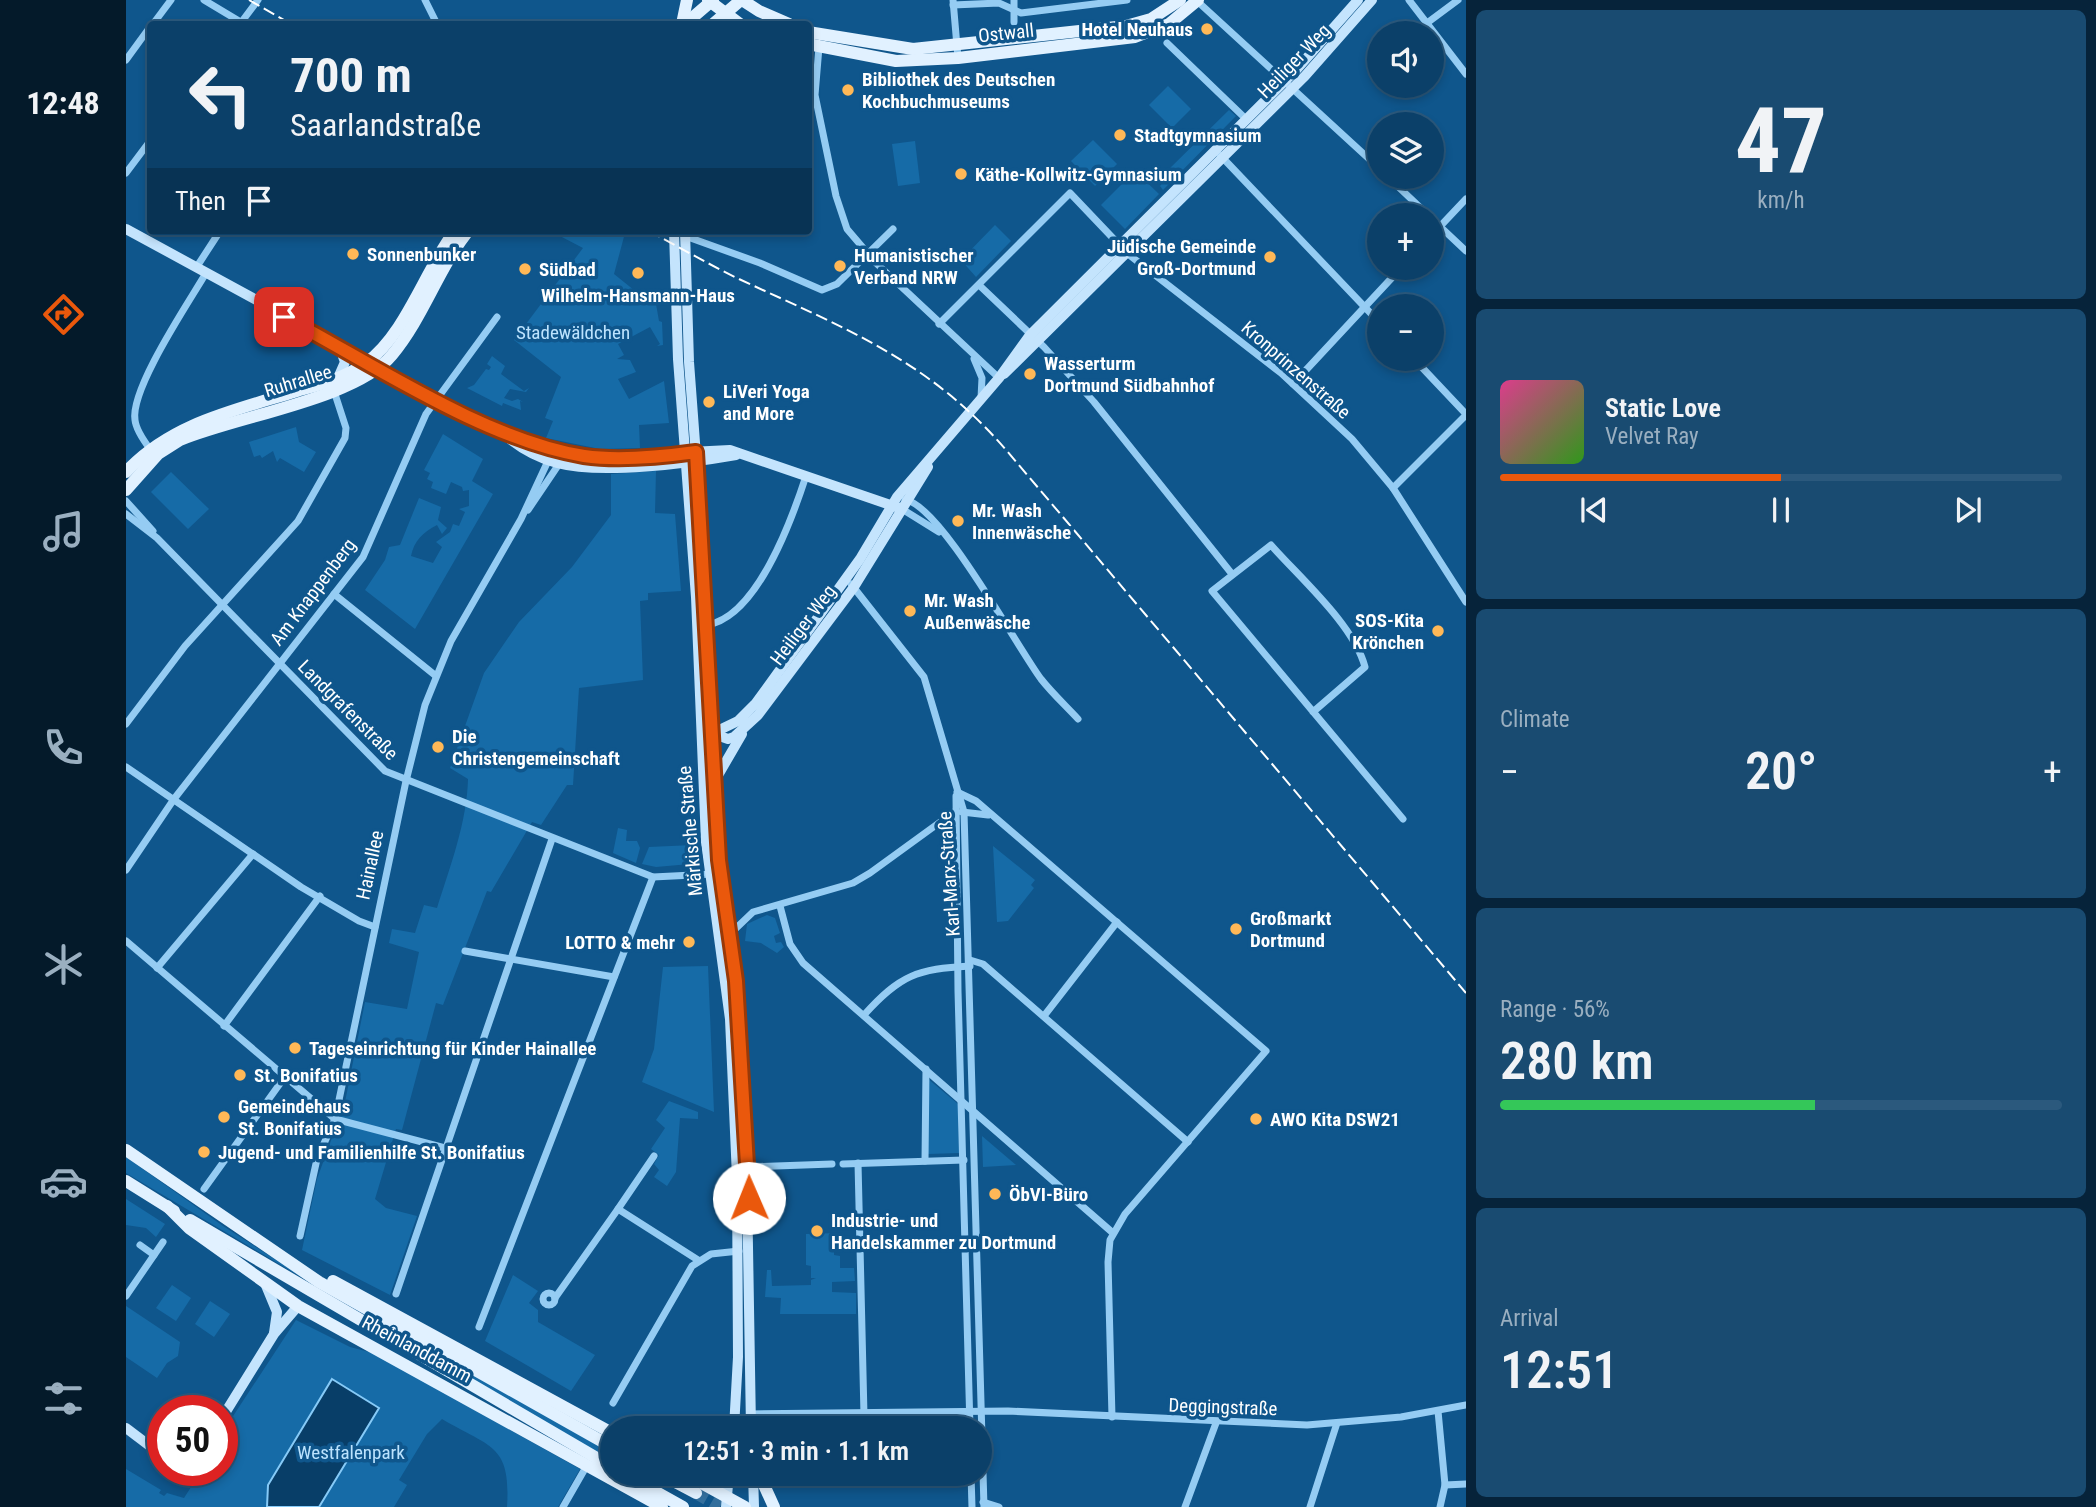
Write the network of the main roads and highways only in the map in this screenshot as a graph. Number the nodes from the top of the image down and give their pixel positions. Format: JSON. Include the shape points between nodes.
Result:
{"nodes":[{"id":1,"x":687,"y":0,"type":"edge"},
{"id":2,"x":741,"y":0,"type":"edge"},
{"id":3,"x":1180,"y":0,"type":"edge"},
{"id":4,"x":1197,"y":0,"type":"edge"},
{"id":5,"x":1357,"y":0,"type":"edge"},
{"id":6,"x":1372,"y":0,"type":"edge"},
{"id":7,"x":711,"y":1,"type":"edge"},
{"id":8,"x":724,"y":14,"type":"junction"},
{"id":9,"x":684,"y":21,"type":"edge"},
{"id":10,"x":688,"y":21,"type":"edge"},
{"id":11,"x":716,"y":21,"type":"edge"},
{"id":12,"x":735,"y":21,"type":"edge"},
{"id":13,"x":782,"y":21,"type":"edge"},
{"id":14,"x":812,"y":33,"type":"edge"},
{"id":15,"x":814,"y":46,"type":"edge"},
{"id":16,"x":958,"y":52,"type":"junction"},
{"id":17,"x":1290,"y":84,"type":"junction"},
{"id":18,"x":1220,"y":155,"type":"junction"},
{"id":19,"x":126,"y":229,"type":"edge"},
{"id":20,"x":452,"y":235,"type":"edge"},
{"id":21,"x":466,"y":235,"type":"edge"},
{"id":22,"x":681,"y":235,"type":"edge"},
{"id":23,"x":340,"y":348,"type":"junction"},
{"id":24,"x":374,"y":365,"type":"junction"},
{"id":25,"x":338,"y":378,"type":"junction"},
{"id":26,"x":503,"y":434,"type":"junction"},
{"id":27,"x":562,"y":452,"type":"junction"},
{"id":28,"x":691,"y":457,"type":"junction"},
{"id":29,"x":554,"y":462,"type":"junction"},
{"id":30,"x":126,"y":472,"type":"edge"},
{"id":31,"x":126,"y":490,"type":"edge"},
{"id":32,"x":901,"y":504,"type":"junction"},
{"id":33,"x":745,"y":730,"type":"junction"},
{"id":34,"x":707,"y":733,"type":"junction"},
{"id":35,"x":716,"y":787,"type":"junction"},
{"id":36,"x":715,"y":874,"type":"junction"},
{"id":37,"x":126,"y":1150,"type":"edge"},
{"id":38,"x":743,"y":1168,"type":"junction"},
{"id":39,"x":126,"y":1181,"type":"edge"},
{"id":40,"x":167,"y":1206,"type":"junction"},
{"id":41,"x":263,"y":1246,"type":"junction"},
{"id":42,"x":743,"y":1251,"type":"junction"},
{"id":43,"x":265,"y":1283,"type":"junction"},
{"id":44,"x":298,"y":1306,"type":"junction"},
{"id":45,"x":274,"y":1334,"type":"junction"},
{"id":46,"x":236,"y":1395,"type":"edge"},
{"id":47,"x":736,"y":1407,"type":"junction"},
{"id":48,"x":750,"y":1414,"type":"joint"},
{"id":49,"x":735,"y":1416,"type":"edge"},
{"id":50,"x":600,"y":1426,"type":"edge"},
{"id":51,"x":126,"y":1428,"type":"edge"},
{"id":52,"x":600,"y":1440,"type":"edge"},
{"id":53,"x":147,"y":1444,"type":"edge"},
{"id":54,"x":600,"y":1460,"type":"edge"},
{"id":55,"x":645,"y":1486,"type":"edge"},
{"id":56,"x":683,"y":1486,"type":"edge"},
{"id":57,"x":704,"y":1486,"type":"edge"},
{"id":58,"x":753,"y":1486,"type":"edge"},
{"id":59,"x":764,"y":1486,"type":"edge"},
{"id":60,"x":696,"y":1493,"type":"tunnel mouth"},
{"id":61,"x":726,"y":1502,"type":"edge"},
{"id":62,"x":742,"y":1506,"type":"edge"},
{"id":63,"x":662,"y":1507,"type":"edge"},
{"id":64,"x":683,"y":1507,"type":"edge"},
{"id":65,"x":754,"y":1507,"type":"edge"},
{"id":66,"x":774,"y":1507,"type":"edge"}],
"edges":[{"from":1,"to":9,"type":"main road"},
{"from":2,"to":8,"type":"main road"},
{"from":2,"to":13,"type":"main road"},
{"from":3,"to":16,"type":"main road","name":"Ostwall","via":[[1151,19],[1126,26]]},
{"from":4,"to":16,"type":"main road","name":"Ostwall","via":[[1168,24],[1135,37]]},
{"from":5,"to":17,"type":"main road","name":"Heiliger Weg"},
{"from":6,"to":17,"type":"main road","name":"Heiliger Weg"},
{"from":7,"to":8,"type":"main road"},
{"from":7,"to":10,"type":"main road"},
{"from":8,"to":11,"type":"main road"},
{"from":8,"to":12,"type":"main road"},
{"from":14,"to":16,"type":"main road","name":"Ostwall","via":[[895,48]]},
{"from":15,"to":16,"type":"main road","name":"Ostwall","via":[[896,61]]},
{"from":17,"to":18,"type":"main road","name":"Heiliger Weg"},
{"from":17,"to":18,"type":"main road","name":"Heiliger Weg","via":[[1247,120]]},
{"from":18,"to":32,"type":"main road","name":"Heiliger Weg","via":[[1034,339],[920,469]]},
{"from":19,"to":23,"type":"main road"},
{"from":20,"to":24,"type":"main road","name":"Ruhrallee"},
{"from":21,"to":24,"type":"main road","name":"Ruhrallee","via":[[402,341]]},
{"from":22,"to":28,"type":"main road","name":"Märkische Straße"},
{"from":23,"to":24,"type":"main road"},
{"from":23,"to":25,"type":"main road","via":[[345,362]]},
{"from":24,"to":25,"type":"main road","name":"Ruhrallee"},
{"from":24,"to":26,"type":"main road"},
{"from":24,"to":31,"type":"main road","name":"Ruhrallee","via":[[334,391],[180,440],[158,454]]},
{"from":25,"to":30,"type":"main road","name":"Ruhrallee","via":[[180,429]]},
{"from":26,"to":27,"type":"main road"},
{"from":26,"to":29,"type":"main road"},
{"from":27,"to":28,"type":"main road"},
{"from":27,"to":29,"type":"main road","name":"Hainallee"},
{"from":28,"to":29,"type":"main road","via":[[594,467]]},
{"from":28,"to":32,"type":"main road","via":[[717,449],[742,453]]},
{"from":28,"to":34,"type":"main road","name":"Märkische Straße"},
{"from":28,"to":34,"type":"main road","name":"Märkische Straße","via":[[707,625]]},
{"from":32,"to":33,"type":"main road","name":"Heiliger Weg","via":[[854,587]]},
{"from":32,"to":34,"type":"main road","name":"Heiliger Weg","via":[[756,704],[738,721]]},
{"from":33,"to":34,"type":"main road","via":[[728,738]]},
{"from":33,"to":35,"type":"main road","name":"Heiliger Weg","via":[[719,771]]},
{"from":34,"to":35,"type":"main road","name":"Märkische Straße"},
{"from":34,"to":36,"type":"main road","name":"Märkische Straße"},
{"from":35,"to":36,"type":"main road","name":"Märkische Straße"},
{"from":36,"to":38,"type":"main road","name":"Märkische Straße"},
{"from":36,"to":38,"type":"main road","name":"Märkische Straße","via":[[730,934]]},
{"from":37,"to":41,"type":"main road","name":"Rheinlanddamm"},
{"from":38,"to":42,"type":"main road","name":"Märkische Straße"},
{"from":39,"to":40,"type":"main road","name":"Rheinlanddamm"},
{"from":40,"to":43,"type":"main road","name":"Rheinlanddamm","via":[[188,1228]]},
{"from":40,"to":54,"type":"main road","name":"Rheinlanddamm"},
{"from":41,"to":50,"type":"main road","name":"Rheinlanddamm","via":[[394,1312]]},
{"from":41,"to":52,"type":"main road","name":"Rheinlanddamm"},
{"from":42,"to":47,"type":"main road","name":"Märkische Straße"},
{"from":42,"to":48,"type":"main road","name":"Märkische Straße"},
{"from":43,"to":44,"type":"main road","name":"Rheinlanddamm"},
{"from":43,"to":45,"type":"main road","via":[[277,1312]]},
{"from":44,"to":45,"type":"main road"},
{"from":44,"to":63,"type":"main road","name":"Rheinlanddamm"},
{"from":45,"to":46,"type":"main road"},
{"from":47,"to":48,"type":"main road"},
{"from":47,"to":49,"type":"main road","name":"Märkische Straße"},
{"from":51,"to":53,"type":"main road"},
{"from":55,"to":64,"type":"main road"},
{"from":56,"to":60,"type":"main road"},
{"from":57,"to":61,"type":"main road"},
{"from":58,"to":65,"type":"main road"},
{"from":59,"to":66,"type":"main road"},
{"from":61,"to":62,"type":"main road"}]}
